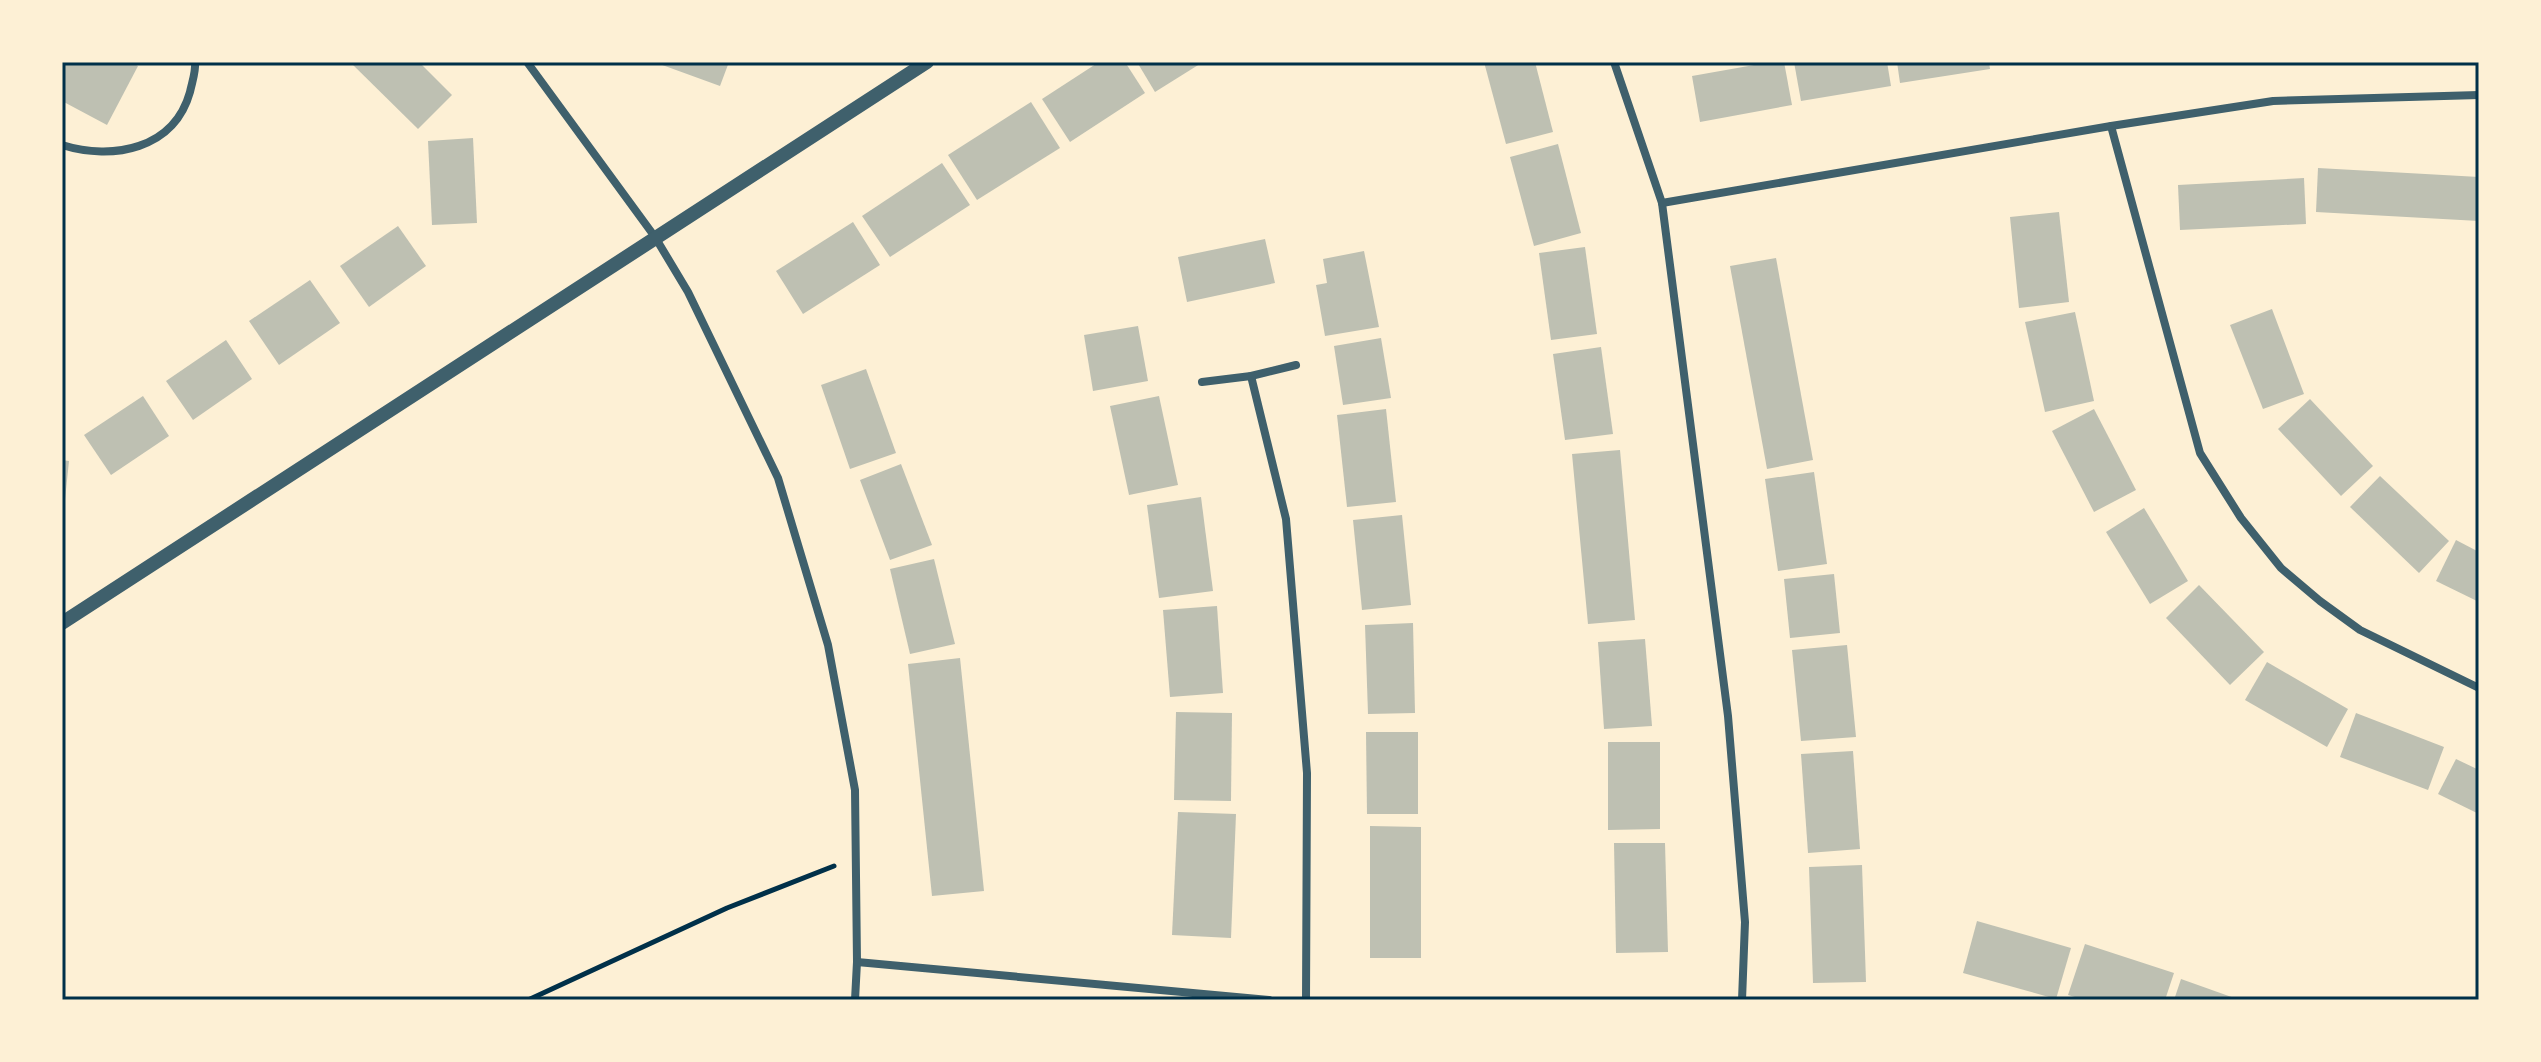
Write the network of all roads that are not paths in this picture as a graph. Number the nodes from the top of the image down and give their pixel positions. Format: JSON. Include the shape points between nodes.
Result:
{"nodes":[{"id":1,"x":195,"y":62,"type":"edge"},
{"id":2,"x":527,"y":62,"type":"edge"},
{"id":3,"x":927,"y":62,"type":"edge"},
{"id":4,"x":1614,"y":62,"type":"edge"},
{"id":5,"x":2479,"y":95,"type":"edge"},
{"id":6,"x":2111,"y":126,"type":"junction"},
{"id":7,"x":62,"y":145,"type":"edge"},
{"id":8,"x":1662,"y":203,"type":"junction"},
{"id":9,"x":655,"y":237,"type":"junction"},
{"id":10,"x":1296,"y":365,"type":"dead end"},
{"id":11,"x":1251,"y":376,"type":"junction"},
{"id":12,"x":1202,"y":382,"type":"dead end"},
{"id":13,"x":62,"y":623,"type":"edge"},
{"id":14,"x":2479,"y":688,"type":"edge"},
{"id":15,"x":857,"y":962,"type":"junction"},
{"id":16,"x":855,"y":1000,"type":"edge"},
{"id":17,"x":1269,"y":1000,"type":"edge"},
{"id":18,"x":1306,"y":1000,"type":"edge"},
{"id":19,"x":1742,"y":1000,"type":"edge"}],
"edges":[{"from":1,"to":7,"type":"street","via":[[176,123],[150,144],[118,151]]},
{"from":2,"to":9,"type":"street"},
{"from":3,"to":9,"type":"street"},
{"from":4,"to":8,"type":"street"},
{"from":5,"to":6,"type":"street","via":[[2273,101]]},
{"from":6,"to":8,"type":"street"},
{"from":6,"to":14,"type":"street","via":[[2200,453],[2241,518],[2281,568],[2350,623]]},
{"from":8,"to":19,"type":"street","via":[[1728,716],[1745,922]]},
{"from":9,"to":13,"type":"street"},
{"from":9,"to":15,"type":"street","via":[[688,292],[778,478],[828,645],[855,790]]},
{"from":10,"to":11,"type":"street"},
{"from":11,"to":12,"type":"street"},
{"from":11,"to":18,"type":"street","via":[[1286,519],[1307,773]]},
{"from":15,"to":16,"type":"street"},
{"from":15,"to":17,"type":"street"}]}
